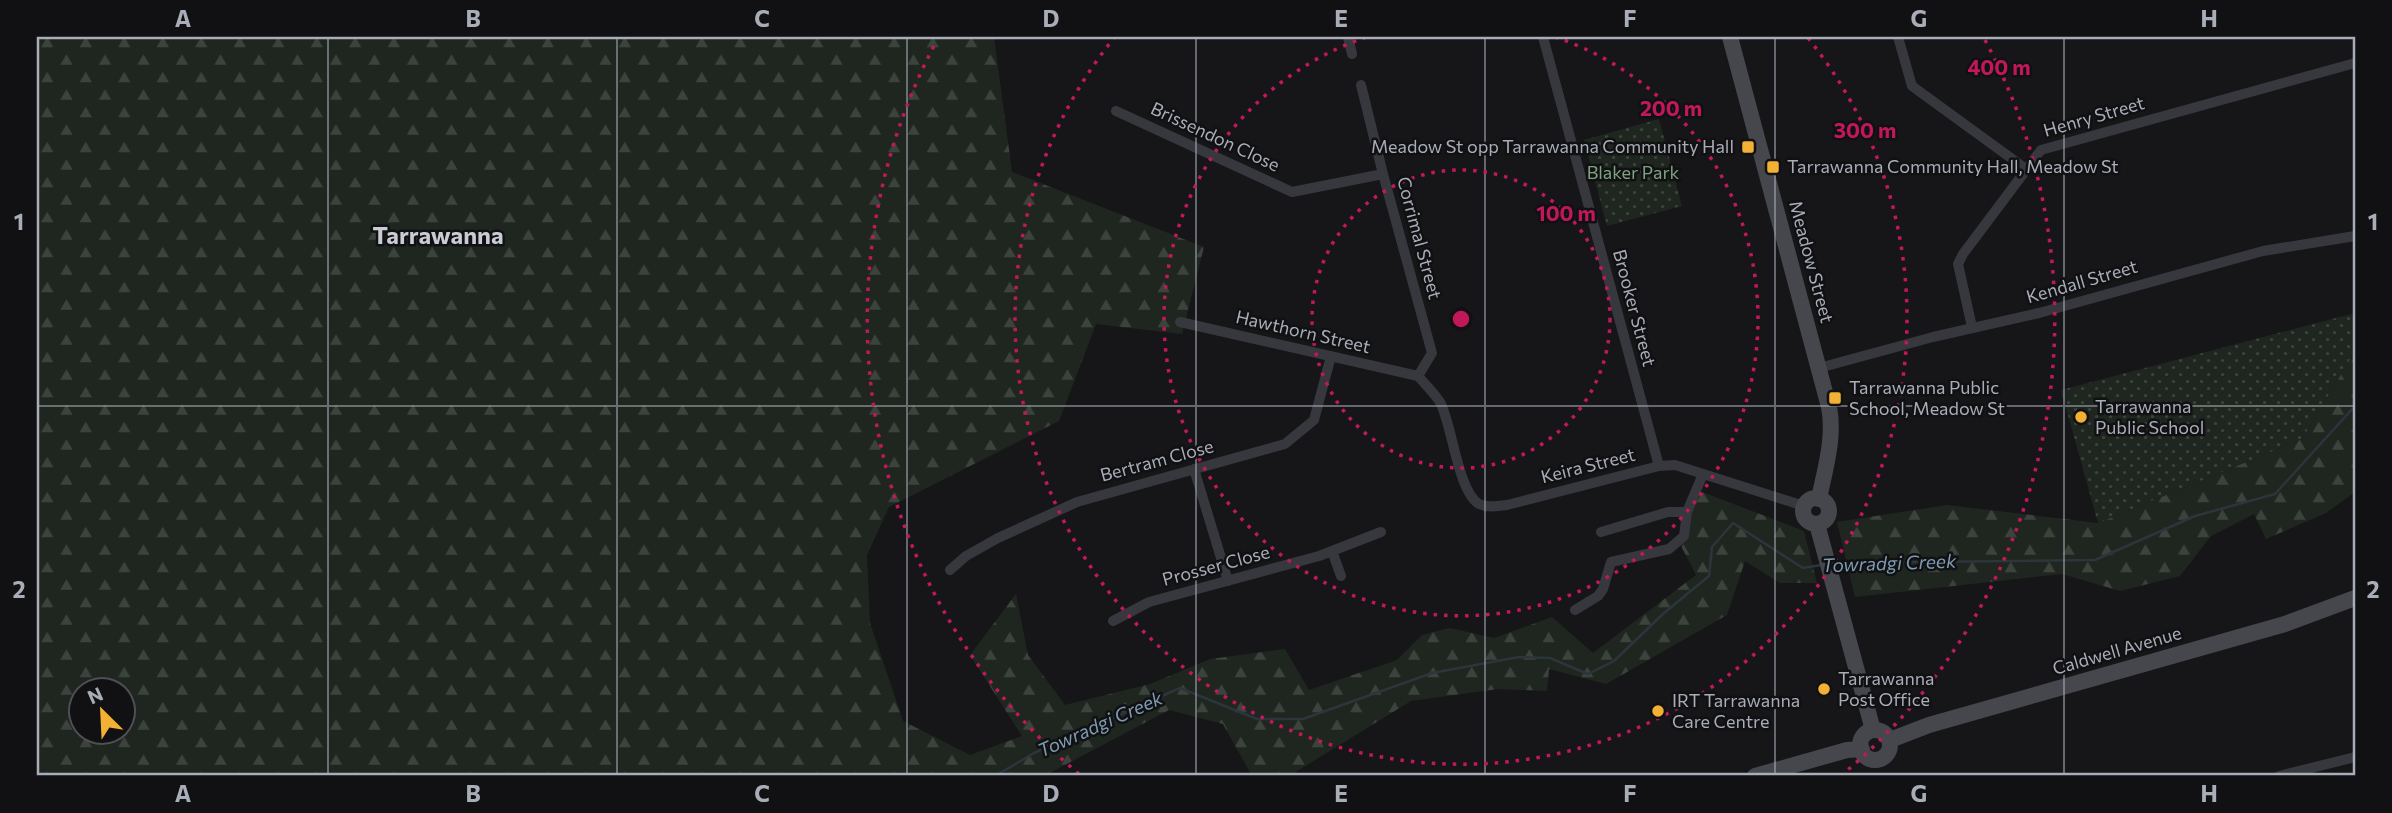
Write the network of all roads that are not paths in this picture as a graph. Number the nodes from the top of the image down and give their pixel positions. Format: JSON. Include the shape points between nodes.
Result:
{"nodes":[{"id":1,"x":1348,"y":37,"type":"edge"},
{"id":2,"x":1543,"y":37,"type":"edge"},
{"id":3,"x":1730,"y":37,"type":"edge"},
{"id":4,"x":1898,"y":37,"type":"edge"},
{"id":5,"x":1352,"y":54,"type":"dead end"},
{"id":6,"x":2355,"y":63,"type":"edge"},
{"id":7,"x":1361,"y":85,"type":"dead end"},
{"id":8,"x":1116,"y":111,"type":"dead end"},
{"id":9,"x":2026,"y":169,"type":"junction"},
{"id":10,"x":1383,"y":174,"type":"junction"},
{"id":11,"x":2355,"y":236,"type":"edge"},
{"id":12,"x":1180,"y":322,"type":"dead end"},
{"id":13,"x":1972,"y":327,"type":"junction"},
{"id":14,"x":1331,"y":356,"type":"junction"},
{"id":15,"x":1819,"y":368,"type":"junction"},
{"id":16,"x":1418,"y":376,"type":"junction"},
{"id":17,"x":1659,"y":466,"type":"junction"},
{"id":18,"x":1194,"y":469,"type":"junction"},
{"id":19,"x":1703,"y":474,"type":"junction"},
{"id":20,"x":1819,"y":499,"type":"junction"},
{"id":21,"x":1804,"y":506,"type":"junction"},
{"id":22,"x":1687,"y":512,"type":"junction"},
{"id":23,"x":1817,"y":524,"type":"junction"},
{"id":24,"x":1381,"y":532,"type":"dead end"},
{"id":25,"x":1601,"y":532,"type":"dead end"},
{"id":26,"x":1332,"y":551,"type":"junction"},
{"id":27,"x":950,"y":570,"type":"dead end"},
{"id":28,"x":1341,"y":576,"type":"dead end"},
{"id":29,"x":1228,"y":581,"type":"junction"},
{"id":30,"x":2355,"y":598,"type":"edge"},
{"id":31,"x":1575,"y":610,"type":"dead end"},
{"id":32,"x":1113,"y":621,"type":"dead end"},
{"id":33,"x":1873,"y":730,"type":"junction"},
{"id":34,"x":1889,"y":740,"type":"junction"},
{"id":35,"x":1861,"y":749,"type":"junction"},
{"id":36,"x":2355,"y":757,"type":"edge"},
{"id":37,"x":1878,"y":759,"type":"junction"},
{"id":38,"x":1780,"y":773,"type":"edge"},
{"id":39,"x":1755,"y":776,"type":"edge"},
{"id":40,"x":1882,"y":776,"type":"edge"},
{"id":41,"x":2278,"y":776,"type":"edge"}],
"edges":[{"from":1,"to":5,"type":"street"},
{"from":2,"to":17,"type":"street","name":"Brooker Street"},
{"from":3,"to":15,"type":"main road","name":"Meadow Street"},
{"from":4,"to":9,"type":"street","via":[[1912,86]]},
{"from":6,"to":9,"type":"street","name":"Henry Street","via":[[2041,149]]},
{"from":7,"to":10,"type":"street","name":"Corrimal Street"},
{"from":8,"to":10,"type":"street","name":"Brissendon Close","via":[[1292,192]]},
{"from":9,"to":13,"type":"street","name":"Henry Street","via":[[1958,264]]},
{"from":10,"to":16,"type":"street","name":"Corrimal Street","via":[[1432,352]]},
{"from":11,"to":13,"type":"street","name":"Kendall Street","via":[[2263,251]]},
{"from":12,"to":14,"type":"street","name":"Hawthorn Street"},
{"from":13,"to":15,"type":"street","name":"Kendall Street"},
{"from":14,"to":16,"type":"street","name":"Hawthorn Street"},
{"from":14,"to":18,"type":"street","name":"Bertram Close","via":[[1314,420],[1285,444]]},
{"from":15,"to":20,"type":"main road","name":"Meadow Street","via":[[1832,426]]},
{"from":16,"to":17,"type":"street","name":"Keira Street","via":[[1440,402],[1466,488],[1481,505],[1507,505]]},
{"from":17,"to":19,"type":"street","name":"Keira Street","via":[[1675,465]]},
{"from":18,"to":27,"type":"street","name":"Bertram Close","via":[[1077,502],[998,538]]},
{"from":18,"to":29,"type":"street"},
{"from":19,"to":21,"type":"street","name":"Keira Street"},
{"from":19,"to":22,"type":"street"},
{"from":20,"to":21,"type":"main road"},
{"from":20,"to":23,"type":"main road","via":[[1829,512]]},
{"from":21,"to":23,"type":"main road","via":[[1806,520]]},
{"from":22,"to":25,"type":"street","via":[[1668,512]]},
{"from":22,"to":31,"type":"street","via":[[1684,536],[1669,549],[1611,562],[1598,596]]},
{"from":23,"to":33,"type":"main road"},
{"from":24,"to":26,"type":"street","name":"Prosser Close"},
{"from":26,"to":28,"type":"street"},
{"from":26,"to":29,"type":"street","name":"Prosser Close"},
{"from":29,"to":32,"type":"street","name":"Prosser Close","via":[[1149,602]]},
{"from":30,"to":34,"type":"main road","name":"Caldwell Avenue","via":[[2285,624]]},
{"from":33,"to":34,"type":"main road","via":[[1883,732]]},
{"from":33,"to":35,"type":"main road","via":[[1864,735]]},
{"from":34,"to":37,"type":"main road","via":[[1889,751]]},
{"from":35,"to":37,"type":"main road"},
{"from":35,"to":38,"type":"main road"},
{"from":36,"to":41,"type":"street"},
{"from":37,"to":40,"type":"main road"},
{"from":38,"to":39,"type":"main road"}]}
